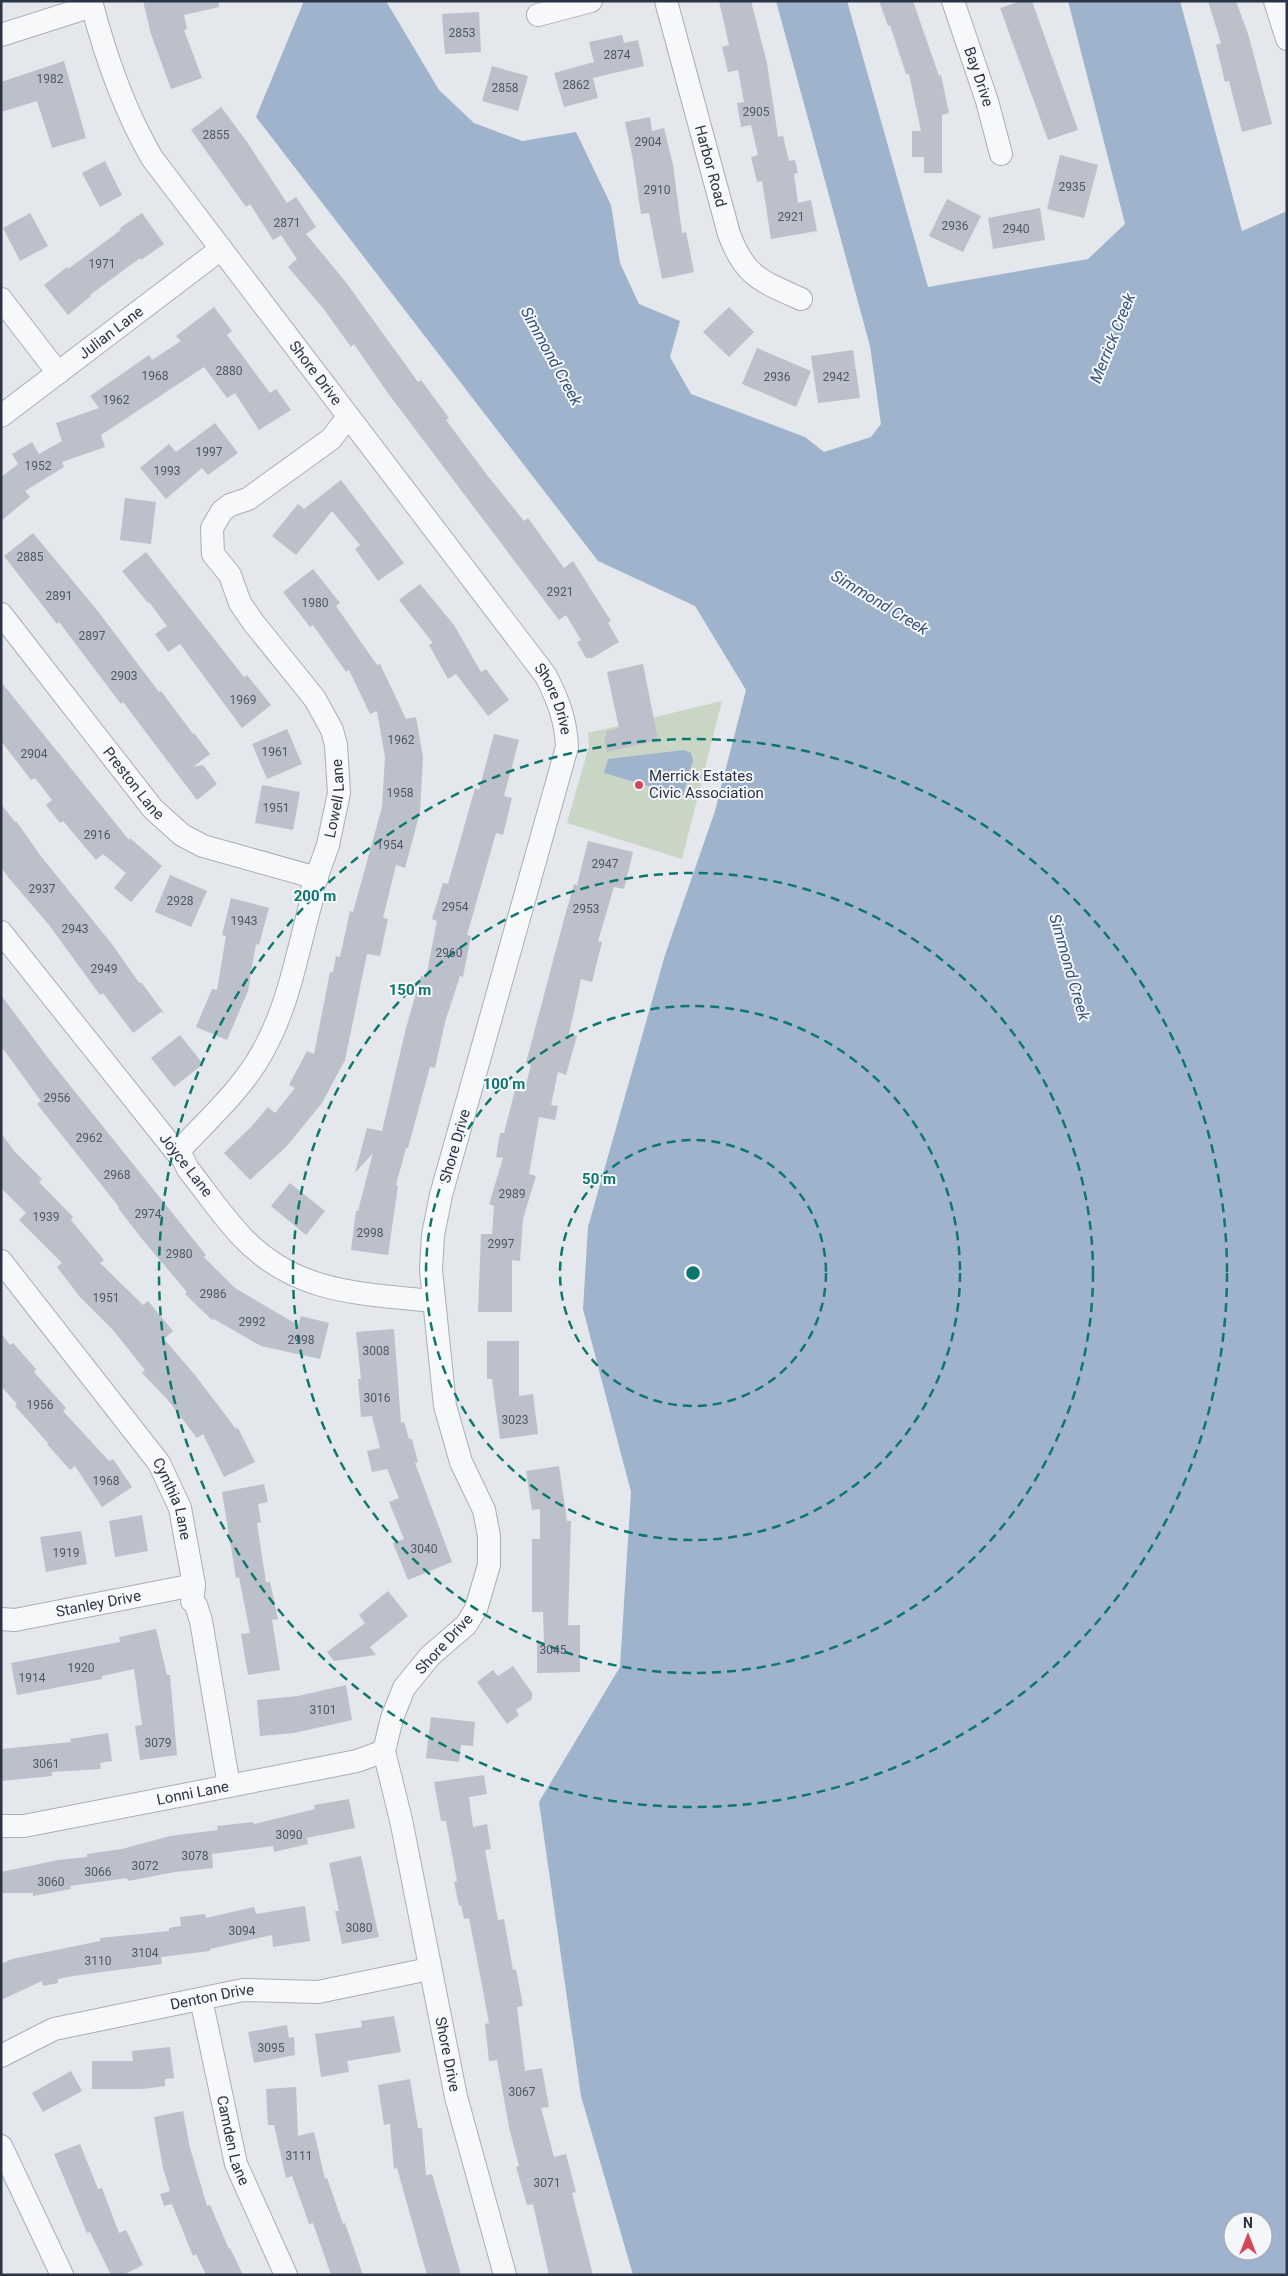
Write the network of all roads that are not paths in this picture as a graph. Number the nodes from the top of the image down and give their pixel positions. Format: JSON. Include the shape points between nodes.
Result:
{"nodes":[{"id":1,"x":591,"y":1,"type":"edge"},
{"id":2,"x":666,"y":1,"type":"edge"},
{"id":3,"x":953,"y":1,"type":"edge"},
{"id":4,"x":1275,"y":1,"type":"edge"},
{"id":5,"x":91,"y":4,"type":"edge"},
{"id":6,"x":538,"y":15,"type":"dead end"},
{"id":7,"x":1,"y":35,"type":"edge"},
{"id":8,"x":1287,"y":39,"type":"edge"},
{"id":9,"x":1001,"y":154,"type":"dead end"},
{"id":10,"x":221,"y":249,"type":"junction"},
{"id":11,"x":801,"y":298,"type":"dead end"},
{"id":12,"x":1,"y":299,"type":"edge"},
{"id":13,"x":58,"y":373,"type":"junction"},
{"id":14,"x":1,"y":416,"type":"edge"},
{"id":15,"x":348,"y":417,"type":"junction"},
{"id":16,"x":1,"y":614,"type":"edge"},
{"id":17,"x":318,"y":878,"type":"junction"},
{"id":18,"x":3,"y":936,"type":"edge"},
{"id":19,"x":177,"y":1153,"type":"junction"},
{"id":20,"x":1,"y":1261,"type":"edge"},
{"id":21,"x":432,"y":1301,"type":"junction"},
{"id":22,"x":194,"y":1585,"type":"junction"},
{"id":23,"x":1,"y":1619,"type":"edge"},
{"id":24,"x":384,"y":1752,"type":"junction"},
{"id":25,"x":228,"y":1786,"type":"junction"},
{"id":26,"x":1,"y":1826,"type":"edge"},
{"id":27,"x":429,"y":1969,"type":"junction"},
{"id":28,"x":201,"y":2000,"type":"junction"},
{"id":29,"x":1,"y":2056,"type":"edge"},
{"id":30,"x":1,"y":2146,"type":"edge"},
{"id":31,"x":62,"y":2275,"type":"edge"},
{"id":32,"x":286,"y":2275,"type":"edge"},
{"id":33,"x":505,"y":2275,"type":"edge"}],
"edges":[{"from":1,"to":6,"type":"street"},
{"from":2,"to":11,"type":"street","name":"Harbor Road","via":[[738,257],[756,276]]},
{"from":3,"to":9,"type":"street","name":"Bay Drive"},
{"from":4,"to":8,"type":"street"},
{"from":5,"to":7,"type":"street"},
{"from":5,"to":10,"type":"street","name":"Shore Drive","via":[[137,132],[152,158]]},
{"from":10,"to":13,"type":"street","name":"Julian Lane"},
{"from":10,"to":15,"type":"street","name":"Shore Drive"},
{"from":12,"to":13,"type":"street"},
{"from":13,"to":14,"type":"street","name":"Julian Lane"},
{"from":15,"to":17,"type":"street","name":"Lowell Lane","via":[[331,439],[248,498],[222,511],[212,528],[211,541],[213,554],[230,575],[240,602],[315,699],[332,730],[339,793]]},
{"from":15,"to":21,"type":"street","name":"Shore Drive","via":[[546,676],[560,705],[566,728],[567,748],[441,1195],[430,1270]]},
{"from":16,"to":17,"type":"street","name":"Preston Lane","via":[[153,808],[182,835],[203,846]]},
{"from":17,"to":19,"type":"street","name":"Lowell Lane","via":[[312,890],[283,1006],[263,1052],[240,1084]]},
{"from":18,"to":19,"type":"street","name":"Joyce Lane"},
{"from":19,"to":21,"type":"street","name":"Joyce Lane","via":[[242,1237],[282,1270],[333,1290]]},
{"from":20,"to":22,"type":"street","name":"Cynthia Lane","via":[[160,1462],[180,1508]]},
{"from":21,"to":24,"type":"street","name":"Shore Drive","via":[[444,1406],[461,1462],[484,1510],[489,1536],[489,1565],[476,1609],[466,1625],[430,1656],[404,1688],[392,1718]]},
{"from":22,"to":23,"type":"street","name":"Stanley Drive","via":[[16,1620]]},
{"from":22,"to":25,"type":"street","name":"Cynthia Lane","via":[[192,1601],[201,1621]]},
{"from":24,"to":25,"type":"street","name":"Lonni Lane","via":[[356,1761]]},
{"from":24,"to":27,"type":"street","name":"Shore Drive","via":[[401,1820]]},
{"from":25,"to":26,"type":"street","name":"Lonni Lane","via":[[24,1826]]},
{"from":27,"to":28,"type":"street","name":"Denton Drive","via":[[318,1992],[243,1990]]},
{"from":27,"to":33,"type":"street","name":"Shore Drive","via":[[456,2097]]},
{"from":28,"to":29,"type":"street","name":"Denton Drive","via":[[54,2029]]},
{"from":28,"to":32,"type":"street","name":"Camden Lane","via":[[236,2164]]},
{"from":30,"to":31,"type":"street"}]}
